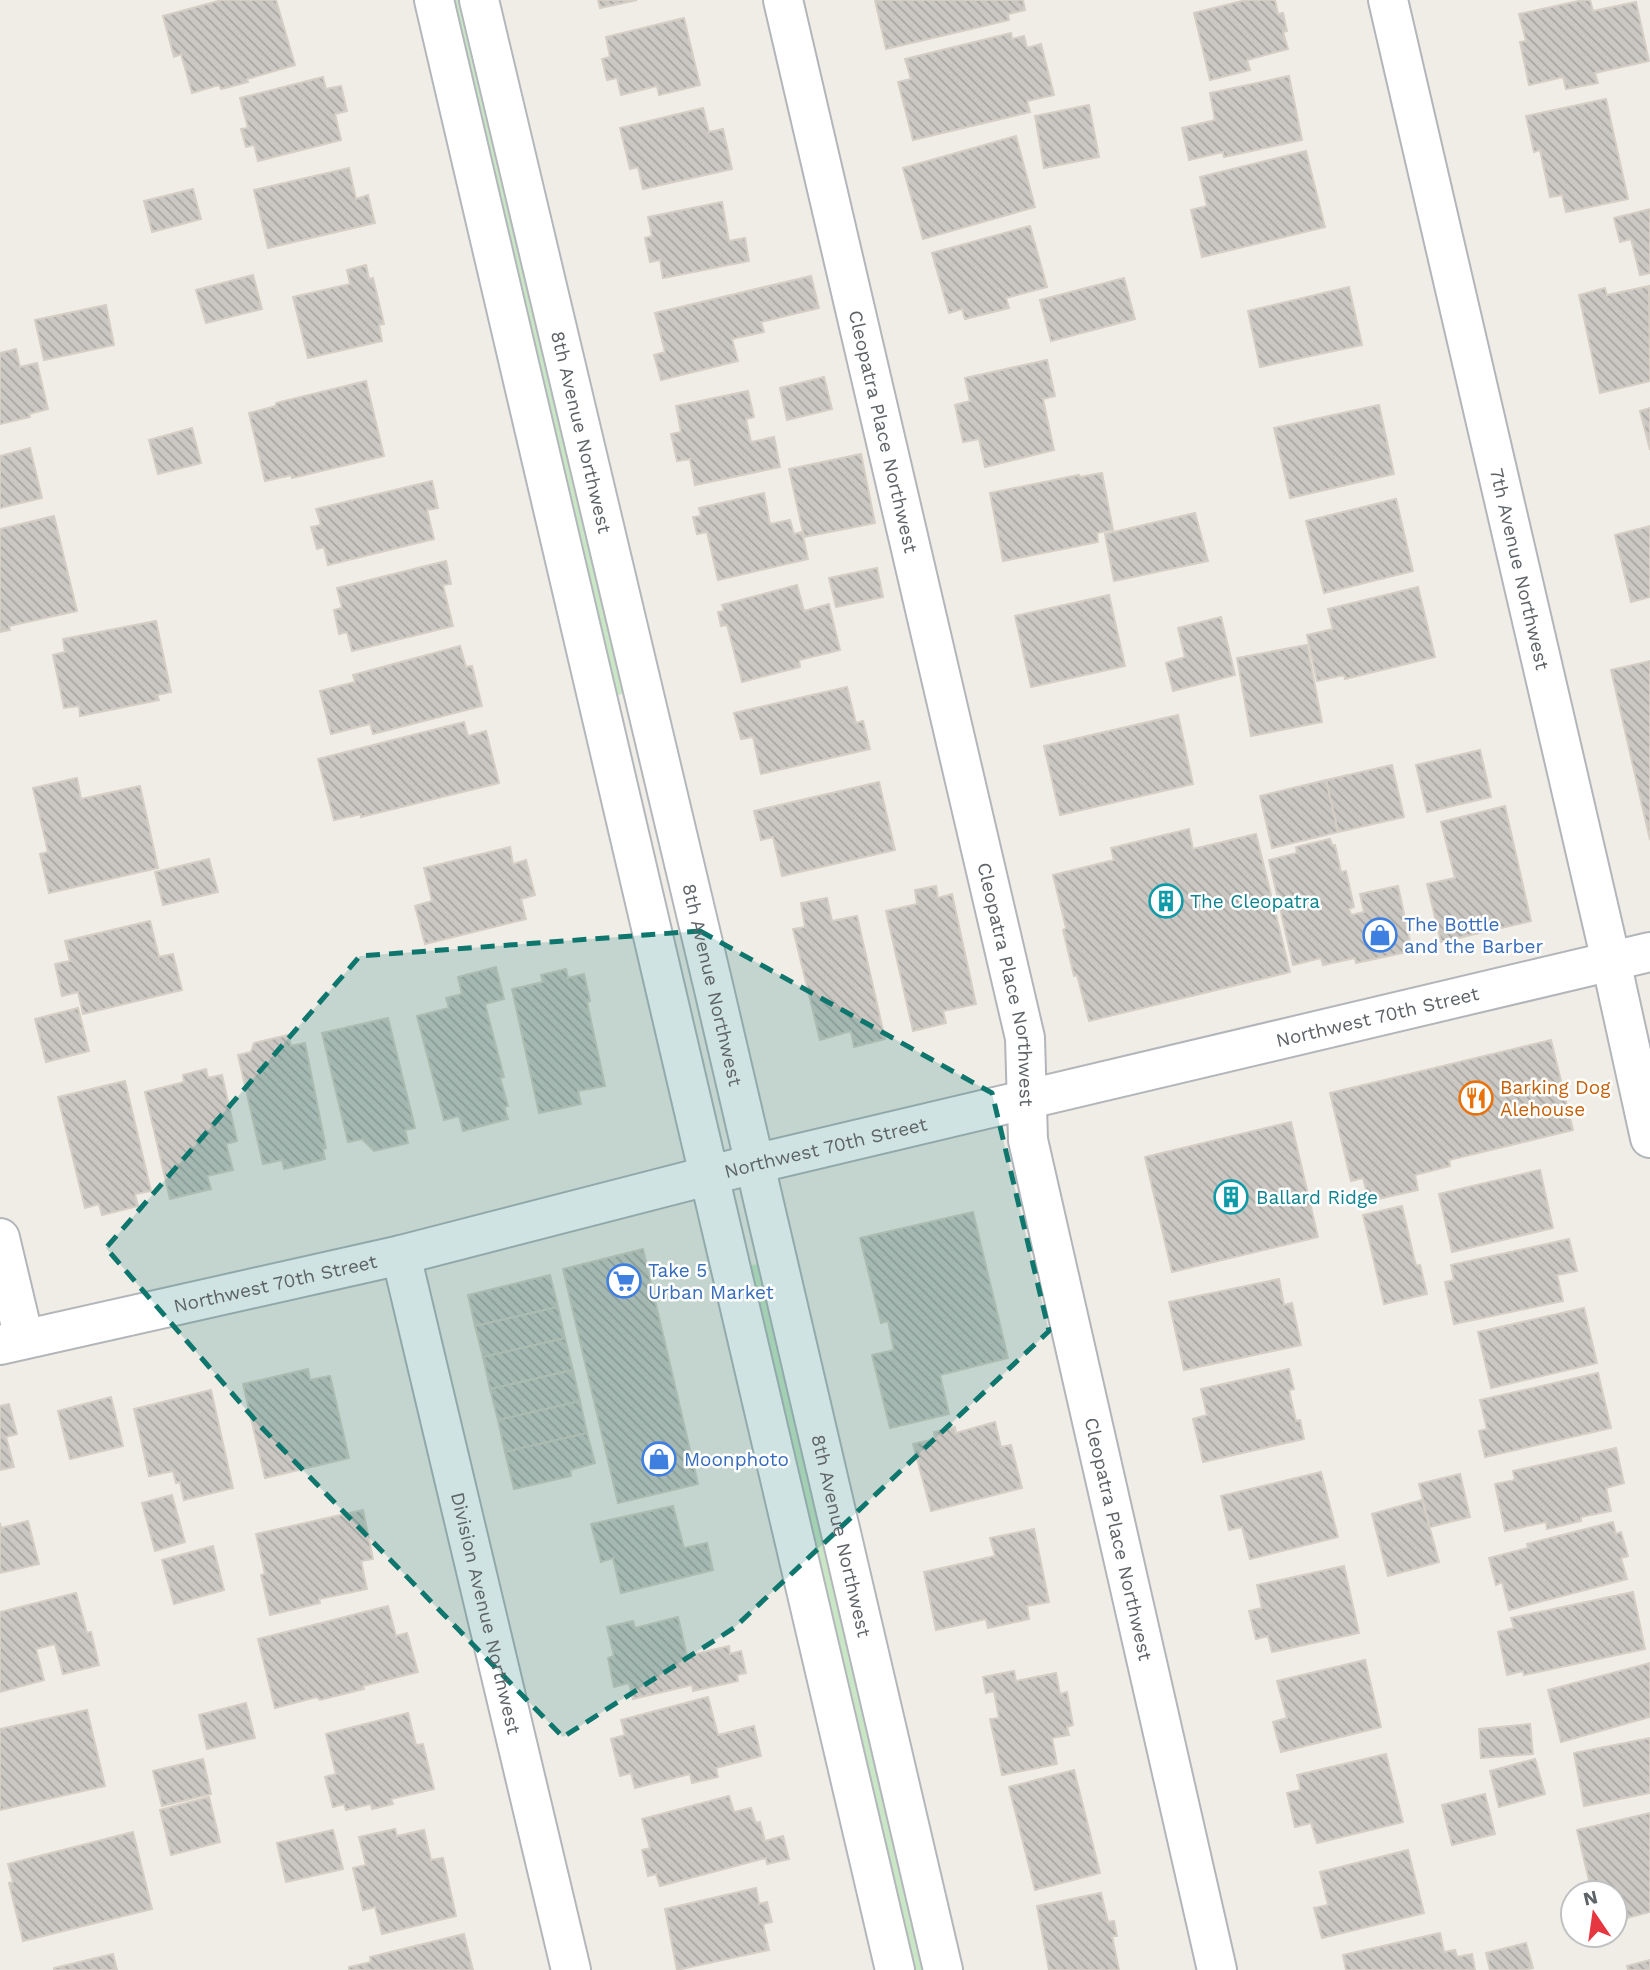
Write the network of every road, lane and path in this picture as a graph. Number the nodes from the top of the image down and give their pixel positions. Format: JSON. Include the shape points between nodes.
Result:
{"nodes":[{"id":1,"x":434,"y":0,"type":"edge"},
{"id":2,"x":479,"y":0,"type":"edge"},
{"id":3,"x":783,"y":0,"type":"edge"},
{"id":4,"x":1388,"y":0,"type":"edge"},
{"id":5,"x":1650,"y":952,"type":"edge"},
{"id":6,"x":1611,"y":961,"type":"junction"},
{"id":7,"x":1026,"y":1098,"type":"junction"},
{"id":8,"x":1650,"y":1138,"type":"edge"},
{"id":9,"x":754,"y":1164,"type":"junction"},
{"id":10,"x":707,"y":1175,"type":"junction"},
{"id":11,"x":0,"y":1238,"type":"edge"},
{"id":12,"x":401,"y":1255,"type":"junction"},
{"id":13,"x":12,"y":1342,"type":"edge"},
{"id":14,"x":571,"y":1970,"type":"edge"},
{"id":15,"x":895,"y":1970,"type":"edge"},
{"id":16,"x":943,"y":1970,"type":"edge"},
{"id":17,"x":1217,"y":1970,"type":"edge"}],
"edges":[{"from":1,"to":10,"type":"street"},
{"from":2,"to":9,"type":"street","name":"8th Avenue Northwest"},
{"from":3,"to":7,"type":"street","name":"Cleopatra Place Northwest","via":[[1025,1038]]},
{"from":4,"to":6,"type":"street","name":"7th Avenue Northwest"},
{"from":5,"to":6,"type":"street","name":"Northwest 70th Street"},
{"from":6,"to":7,"type":"street","name":"Northwest 70th Street"},
{"from":6,"to":8,"type":"street","name":"7th Avenue Northwest"},
{"from":7,"to":9,"type":"street","name":"Northwest 70th Street"},
{"from":7,"to":17,"type":"street","name":"Cleopatra Place Northwest","via":[[1028,1140]]},
{"from":9,"to":10,"type":"street","name":"Northwest 70th Street"},
{"from":9,"to":16,"type":"street","name":"8th Avenue Northwest"},
{"from":10,"to":12,"type":"street","name":"Northwest 70th Street"},
{"from":10,"to":15,"type":"street"},
{"from":11,"to":13,"type":"street"},
{"from":12,"to":13,"type":"street","name":"Northwest 70th Street"},
{"from":12,"to":14,"type":"street","name":"Division Avenue Northwest"}]}
